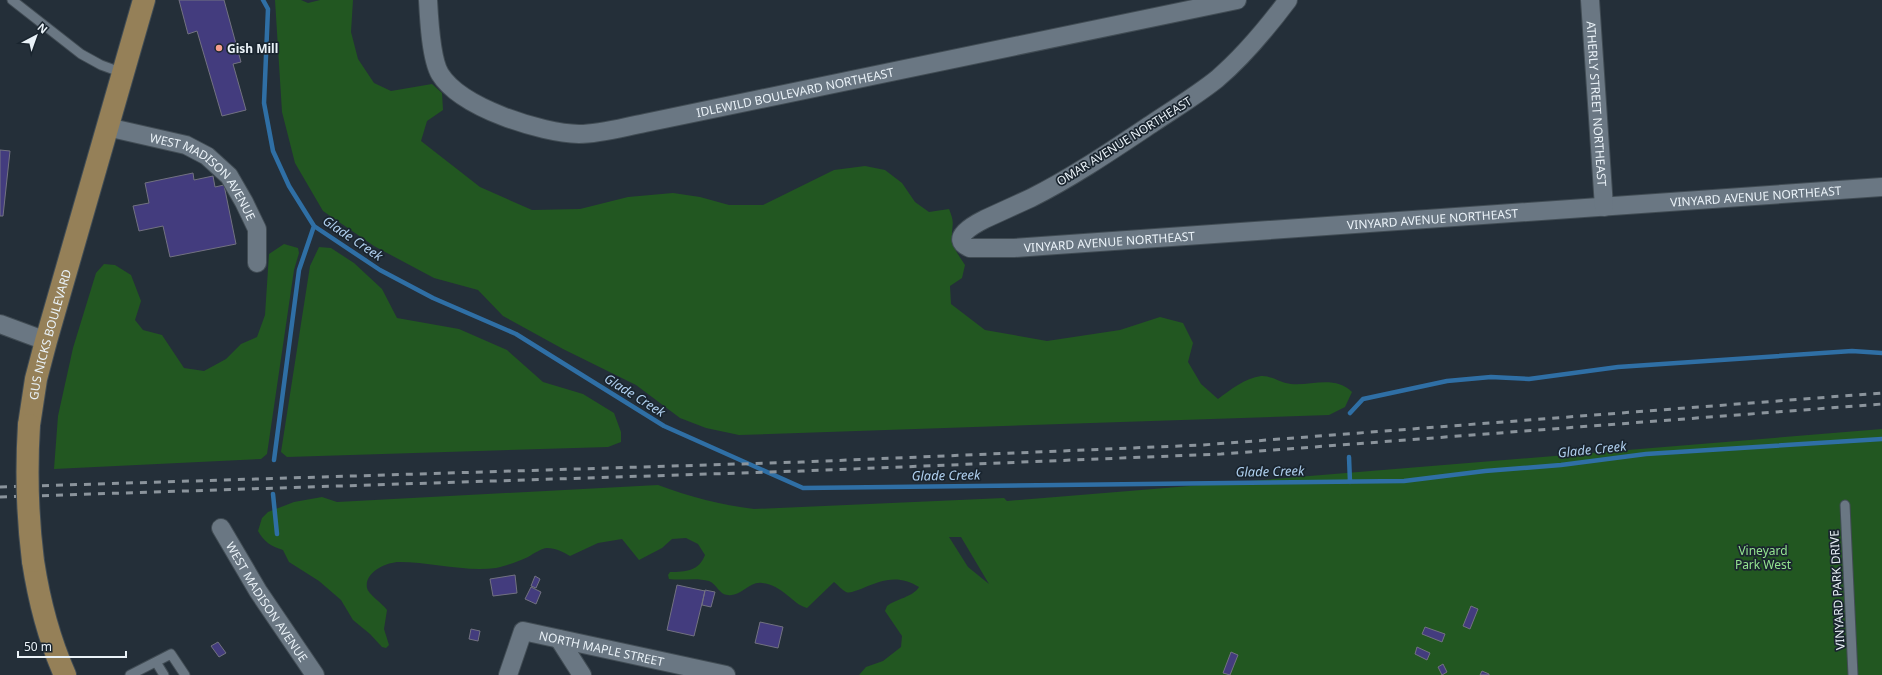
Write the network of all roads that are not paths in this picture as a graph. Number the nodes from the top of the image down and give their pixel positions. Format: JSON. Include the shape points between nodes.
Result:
{"nodes":[{"id":1,"x":12,"y":0,"type":"edge"},
{"id":2,"x":144,"y":0,"type":"edge"},
{"id":3,"x":428,"y":0,"type":"edge"},
{"id":4,"x":1237,"y":0,"type":"edge"},
{"id":5,"x":1288,"y":0,"type":"edge"},
{"id":6,"x":1590,"y":0,"type":"edge"},
{"id":7,"x":123,"y":73,"type":"junction"},
{"id":8,"x":107,"y":127,"type":"junction"},
{"id":9,"x":1882,"y":187,"type":"edge"},
{"id":10,"x":1604,"y":207,"type":"junction"},
{"id":11,"x":983,"y":248,"type":"joint"},
{"id":12,"x":257,"y":262,"type":"dead end"},
{"id":13,"x":0,"y":324,"type":"edge"},
{"id":14,"x":46,"y":341,"type":"junction"},
{"id":15,"x":1845,"y":505,"type":"dead end"},
{"id":16,"x":221,"y":528,"type":"dead end"},
{"id":17,"x":559,"y":640,"type":"junction"},
{"id":18,"x":156,"y":662,"type":"junction"},
{"id":19,"x":707,"y":673,"type":"edge"},
{"id":20,"x":65,"y":675,"type":"edge"},
{"id":21,"x":130,"y":675,"type":"edge"},
{"id":22,"x":164,"y":675,"type":"edge"},
{"id":23,"x":185,"y":675,"type":"edge"},
{"id":24,"x":315,"y":675,"type":"edge"},
{"id":25,"x":508,"y":675,"type":"edge"},
{"id":26,"x":582,"y":675,"type":"edge"},
{"id":27,"x":726,"y":675,"type":"edge"},
{"id":28,"x":1853,"y":675,"type":"edge"}],
"edges":[{"from":1,"to":7,"type":"lane","via":[[81,54]]},
{"from":2,"to":7,"type":"main road","name":"GUS NICKS BOULEVARD"},
{"from":3,"to":4,"type":"street","name":"IDLEWILD BOULEVARD NORTHEAST","via":[[435,62],[448,84],[465,98],[487,110],[533,127],[581,134],[645,123]]},
{"from":5,"to":11,"type":"street","name":"OMAR AVENUE NORTHEAST","via":[[1266,28],[1217,79],[1076,172],[1033,197],[964,231],[962,242],[965,246]]},
{"from":6,"to":10,"type":"street","name":"ATHERLY STREET NORTHEAST"},
{"from":7,"to":8,"type":"main road","name":"GUS NICKS BOULEVARD"},
{"from":8,"to":12,"type":"street","name":"WEST MADISON AVENUE","via":[[186,145],[207,156],[229,176],[244,202],[256,229]]},
{"from":8,"to":14,"type":"main road","name":"GUS NICKS BOULEVARD"},
{"from":9,"to":10,"type":"street","name":"VINYARD AVENUE NORTHEAST"},
{"from":10,"to":11,"type":"street","name":"VINYARD AVENUE NORTHEAST","via":[[1014,248]]},
{"from":13,"to":14,"type":"street"},
{"from":14,"to":20,"type":"main road","name":"GUS NICKS BOULEVARD","bridge":true,"via":[[36,379],[29,425],[26,467],[27,511],[36,583],[46,622]]},
{"from":15,"to":28,"type":"lane","name":"VINYARD PARK DRIVE"},
{"from":16,"to":24,"type":"street","name":"WEST MADISON AVENUE","via":[[258,591]]},
{"from":17,"to":19,"type":"street","name":"NORTH MAPLE STREET"},
{"from":17,"to":25,"type":"street","name":"NORTH MAPLE STREET","via":[[522,631]]},
{"from":17,"to":26,"type":"street"},
{"from":18,"to":21,"type":"lane"},
{"from":18,"to":22,"type":"lane"},
{"from":18,"to":23,"type":"lane","via":[[171,654]]},
{"from":19,"to":27,"type":"street","name":"NORTH MAPLE STREET"}]}
